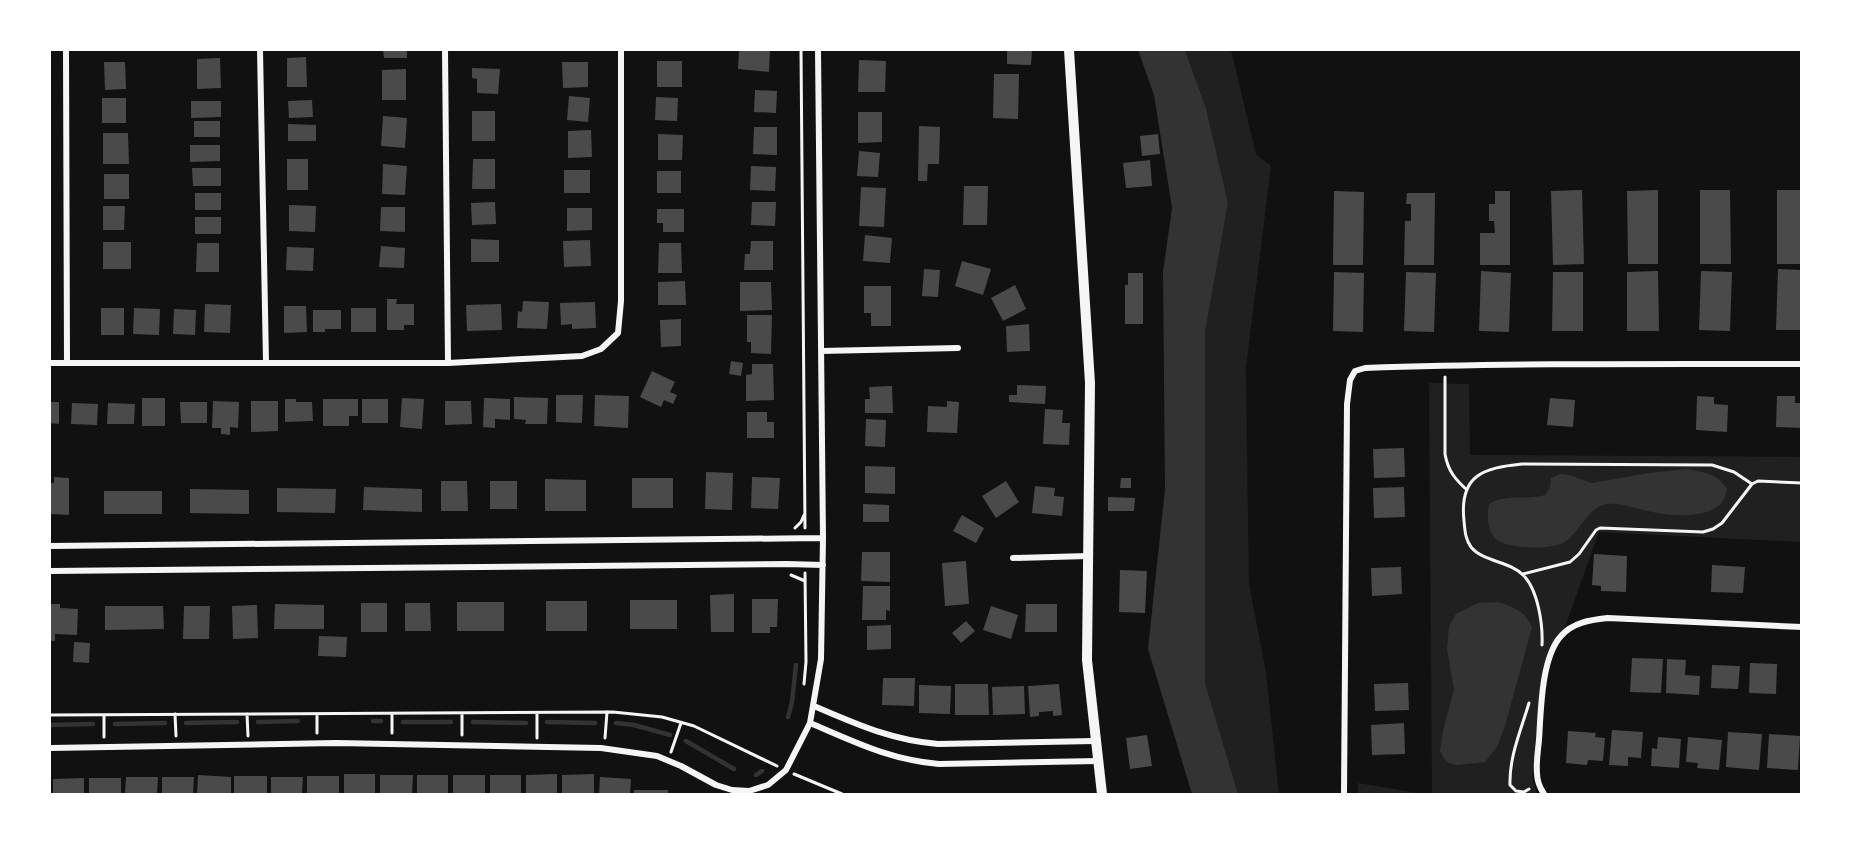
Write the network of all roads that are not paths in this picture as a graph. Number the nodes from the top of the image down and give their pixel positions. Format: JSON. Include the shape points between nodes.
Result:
{"nodes":[{"id":1,"x":66,"y":50,"type":"edge"},
{"id":2,"x":260,"y":50,"type":"edge"},
{"id":3,"x":445,"y":50,"type":"edge"},
{"id":4,"x":621,"y":50,"type":"edge"},
{"id":5,"x":818,"y":50,"type":"edge"},
{"id":6,"x":1070,"y":50,"type":"edge"},
{"id":7,"x":958,"y":348,"type":"dead end"},
{"id":8,"x":821,"y":351,"type":"junction"},
{"id":9,"x":266,"y":362,"type":"junction"},
{"id":10,"x":50,"y":363,"type":"edge"},
{"id":11,"x":67,"y":363,"type":"junction"},
{"id":12,"x":448,"y":363,"type":"junction"},
{"id":13,"x":1802,"y":364,"type":"edge"},
{"id":14,"x":823,"y":538,"type":"junction"},
{"id":15,"x":50,"y":546,"type":"edge"},
{"id":16,"x":1088,"y":556,"type":"junction"},
{"id":17,"x":1013,"y":558,"type":"dead end"},
{"id":18,"x":823,"y":565,"type":"junction"},
{"id":19,"x":50,"y":571,"type":"edge"},
{"id":20,"x":1802,"y":627,"type":"edge"},
{"id":21,"x":814,"y":706,"type":"junction"},
{"id":22,"x":810,"y":723,"type":"junction"},
{"id":23,"x":1095,"y":741,"type":"junction"},
{"id":24,"x":50,"y":748,"type":"edge"},
{"id":25,"x":1098,"y":761,"type":"junction"},
{"id":26,"x":1102,"y":795,"type":"edge"},
{"id":27,"x":1344,"y":795,"type":"edge"},
{"id":28,"x":1544,"y":795,"type":"edge"}],
"edges":[{"from":1,"to":11,"type":"street"},
{"from":2,"to":9,"type":"street"},
{"from":3,"to":12,"type":"street"},
{"from":4,"to":12,"type":"street","via":[[618,333],[601,349],[582,356]]},
{"from":5,"to":8,"type":"street"},
{"from":6,"to":16,"type":"street","via":[[1090,383]]},
{"from":7,"to":8,"type":"street"},
{"from":8,"to":14,"type":"street"},
{"from":9,"to":11,"type":"street"},
{"from":9,"to":12,"type":"street"},
{"from":10,"to":11,"type":"street"},
{"from":13,"to":27,"type":"street","via":[[1445,365],[1355,371],[1347,404]]},
{"from":14,"to":15,"type":"street"},
{"from":14,"to":18,"type":"street"},
{"from":16,"to":17,"type":"street"},
{"from":16,"to":23,"type":"street","via":[[1087,660]]},
{"from":18,"to":19,"type":"street"},
{"from":18,"to":21,"type":"street"},
{"from":20,"to":28,"type":"street","via":[[1608,618],[1576,624],[1553,648],[1547,670],[1536,772]]},
{"from":21,"to":22,"type":"street"},
{"from":21,"to":23,"type":"street","via":[[880,734],[915,742]]},
{"from":22,"to":24,"type":"street","via":[[786,770],[768,785],[749,791],[716,785],[657,756],[605,749],[317,743]]},
{"from":22,"to":25,"type":"street","via":[[882,754],[916,762]]},
{"from":23,"to":25,"type":"street"},
{"from":25,"to":26,"type":"street"}]}
